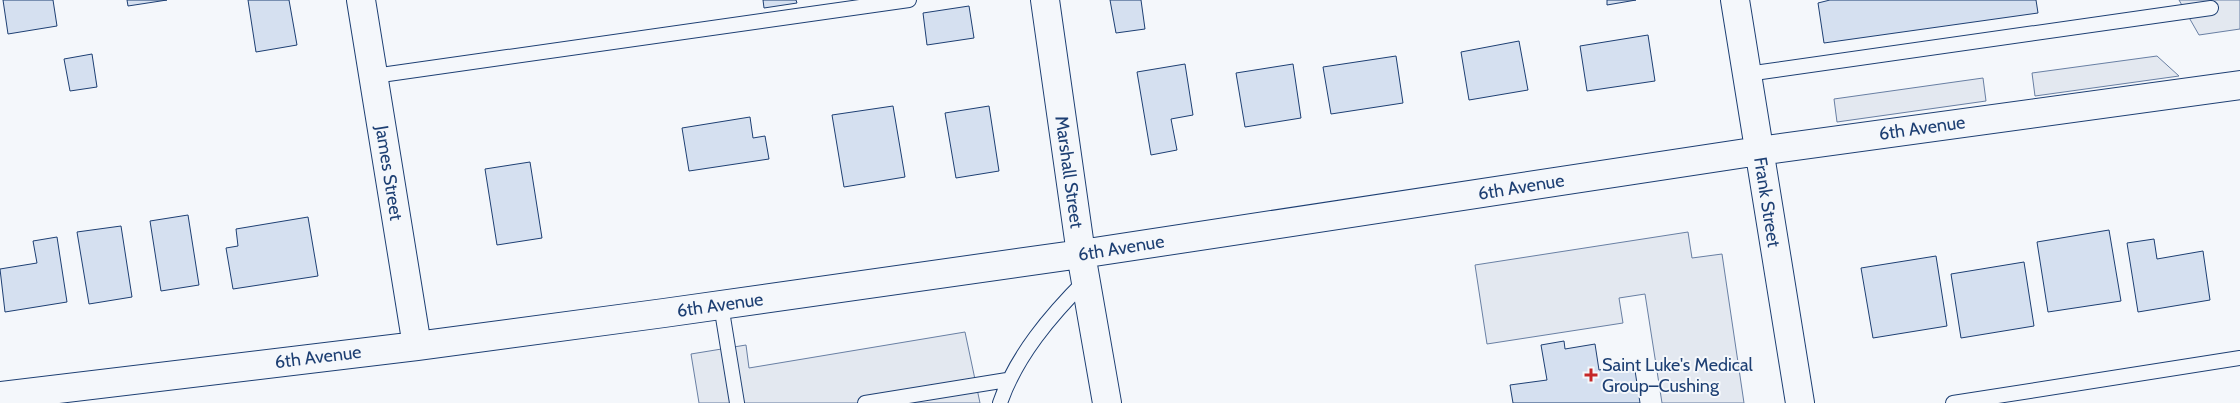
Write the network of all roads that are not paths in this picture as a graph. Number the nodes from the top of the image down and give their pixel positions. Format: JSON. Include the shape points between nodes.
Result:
{"nodes":[{"id":1,"x":361,"y":0,"type":"edge"},
{"id":2,"x":909,"y":0,"type":"edge"},
{"id":3,"x":1045,"y":0,"type":"edge"},
{"id":4,"x":1735,"y":0,"type":"edge"},
{"id":5,"x":2211,"y":8,"type":"dead end"},
{"id":6,"x":1747,"y":74,"type":"junction"},
{"id":7,"x":374,"y":76,"type":"junction"},
{"id":8,"x":2240,"y":85,"type":"edge"},
{"id":9,"x":1759,"y":150,"type":"junction"},
{"id":10,"x":1083,"y":267,"type":"junction"},
{"id":11,"x":721,"y":304,"type":"junction"},
{"id":12,"x":417,"y":346,"type":"junction"},
{"id":13,"x":2240,"y":358,"type":"edge"},
{"id":14,"x":1008,"y":380,"type":"junction"},
{"id":15,"x":87,"y":393,"type":"edge"},
{"id":16,"x":0,"y":396,"type":"edge"},
{"id":17,"x":737,"y":403,"type":"edge"},
{"id":18,"x":865,"y":403,"type":"edge"},
{"id":19,"x":1000,"y":403,"type":"edge"},
{"id":20,"x":1107,"y":403,"type":"edge"},
{"id":21,"x":1800,"y":403,"type":"edge"},
{"id":22,"x":1953,"y":403,"type":"edge"}],
"edges":[{"from":1,"to":7,"type":"street","name":"James Street"},
{"from":2,"to":7,"type":"lane"},
{"from":3,"to":10,"type":"street","name":"Marshall Street"},
{"from":4,"to":6,"type":"street","name":"Frank Street"},
{"from":5,"to":6,"type":"lane"},
{"from":6,"to":9,"type":"street","name":"Frank Street"},
{"from":7,"to":12,"type":"street","name":"James Street"},
{"from":8,"to":9,"type":"street","name":"6th Avenue"},
{"from":9,"to":10,"type":"street","name":"6th Avenue"},
{"from":9,"to":21,"type":"street","name":"Frank Street"},
{"from":10,"to":11,"type":"street","name":"6th Avenue"},
{"from":10,"to":14,"type":"lane"},
{"from":10,"to":20,"type":"street","name":"Marshall Street"},
{"from":11,"to":12,"type":"street","name":"6th Avenue"},
{"from":11,"to":17,"type":"lane"},
{"from":12,"to":15,"type":"street","name":"6th Avenue"},
{"from":13,"to":22,"type":"lane"},
{"from":14,"to":18,"type":"lane"},
{"from":14,"to":19,"type":"lane"},
{"from":15,"to":16,"type":"street","name":"6th Avenue"}]}
